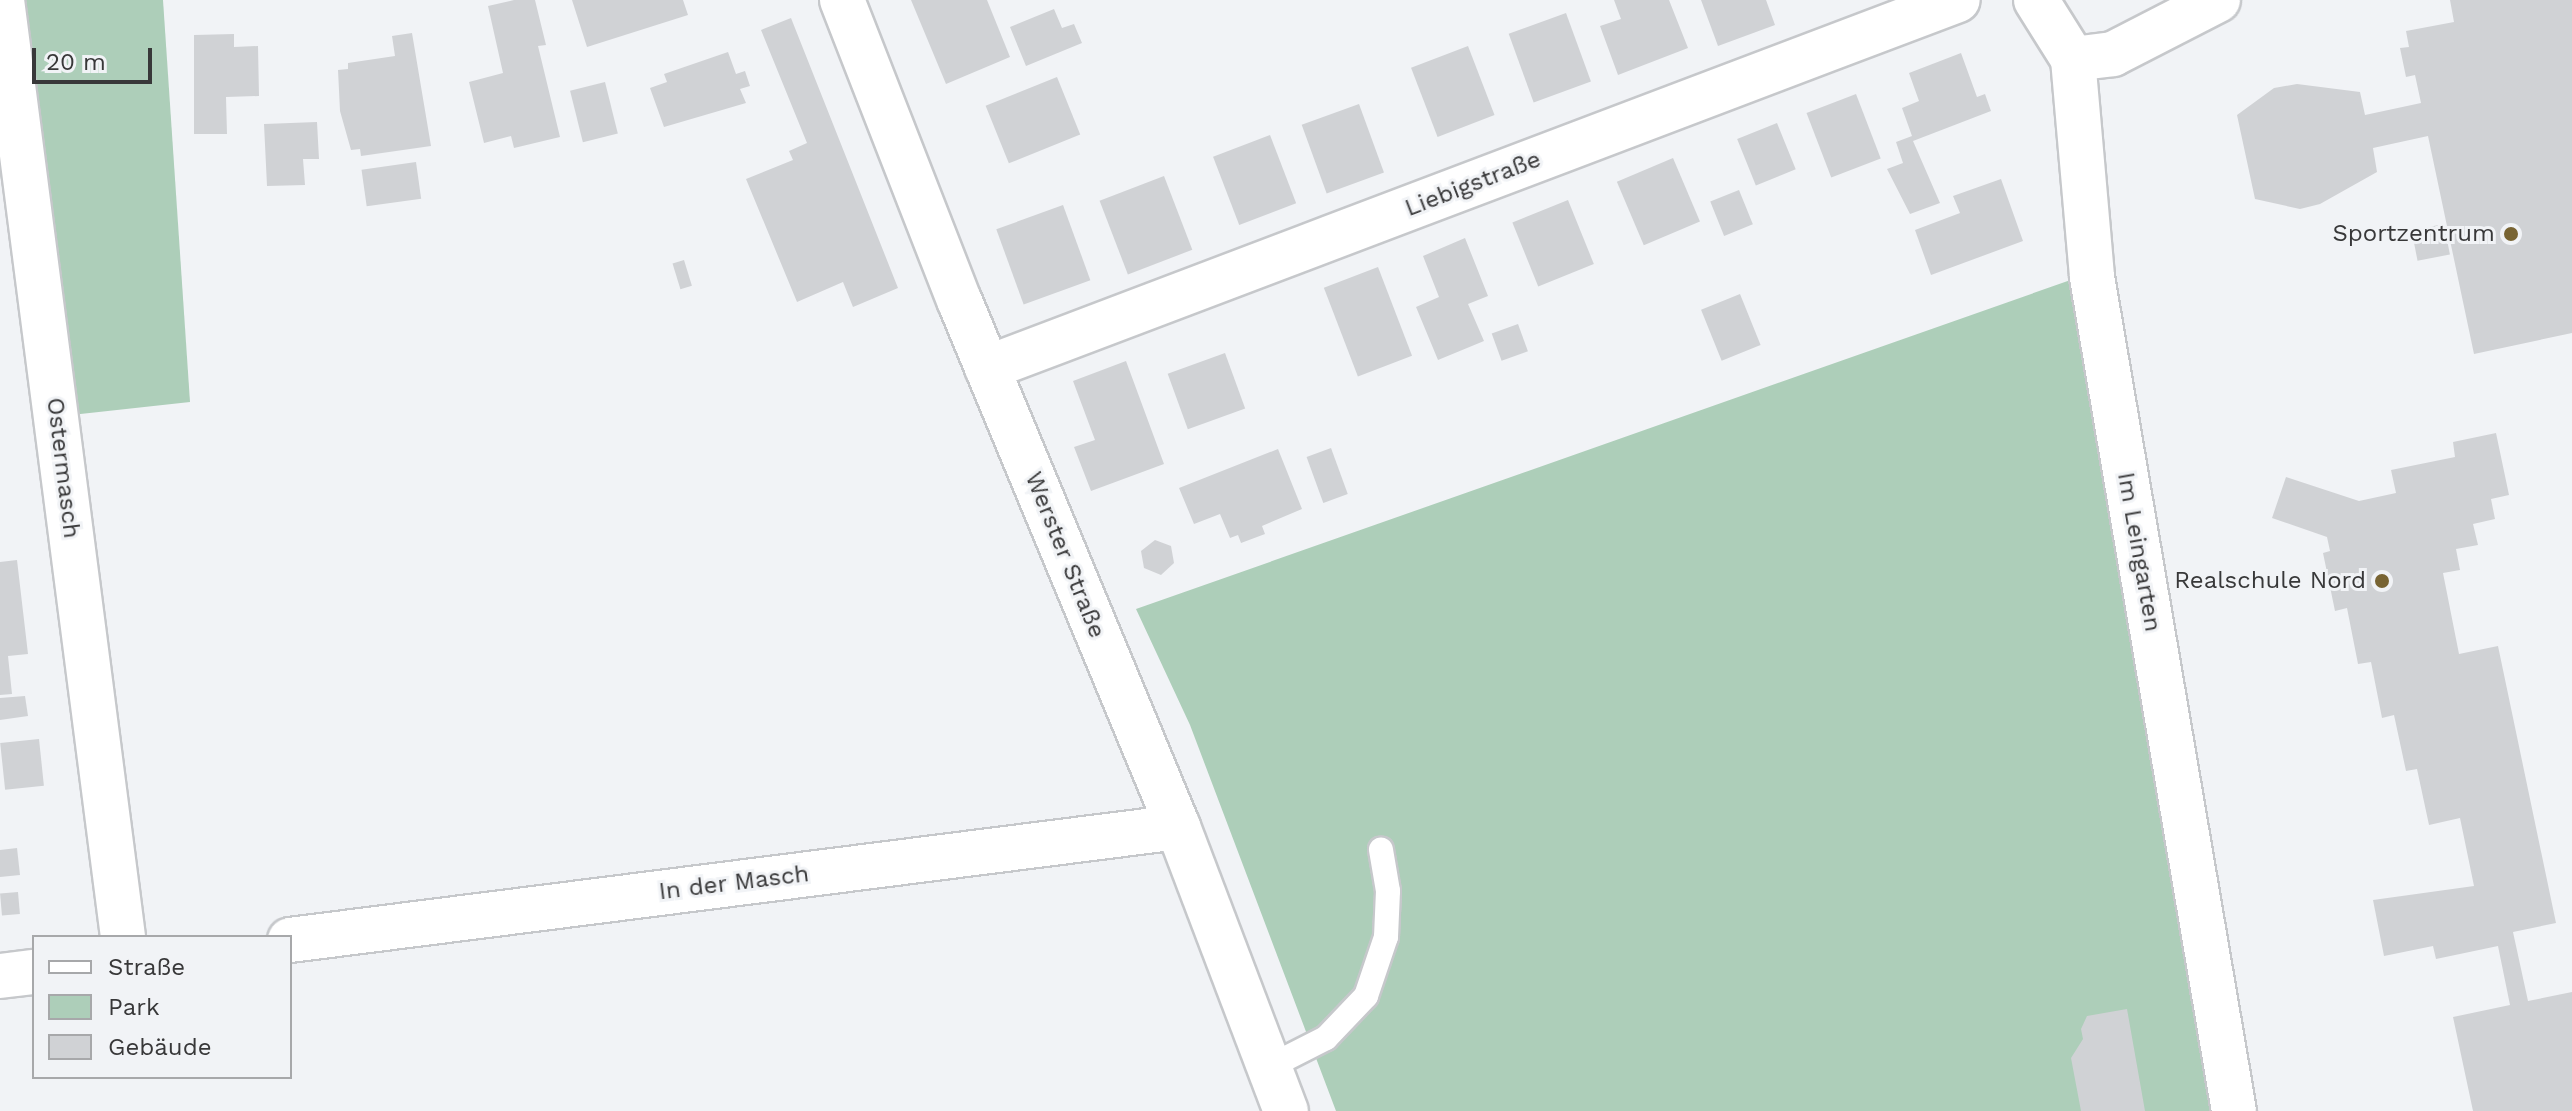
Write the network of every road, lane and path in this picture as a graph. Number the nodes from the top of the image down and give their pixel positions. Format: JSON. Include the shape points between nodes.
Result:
{"nodes":[{"id":1,"x":2,"y":0,"type":"edge"},
{"id":2,"x":842,"y":0,"type":"edge"},
{"id":3,"x":1958,"y":0,"type":"edge"},
{"id":4,"x":2036,"y":0,"type":"edge"},
{"id":5,"x":2218,"y":0,"type":"edge"},
{"id":6,"x":2073,"y":59,"type":"junction"},
{"id":7,"x":987,"y":368,"type":"junction"},
{"id":8,"x":1178,"y":827,"type":"junction"},
{"id":9,"x":1381,"y":850,"type":"dead end"},
{"id":10,"x":123,"y":935,"type":"edge"},
{"id":11,"x":292,"y":940,"type":"edge"},
{"id":12,"x":32,"y":972,"type":"edge"},
{"id":13,"x":0,"y":976,"type":"edge"},
{"id":14,"x":1269,"y":1067,"type":"junction"},
{"id":15,"x":1286,"y":1111,"type":"edge"},
{"id":16,"x":2234,"y":1111,"type":"edge"}],
"edges":[{"from":1,"to":10,"type":"street","name":"Ostermasch"},
{"from":2,"to":7,"type":"street","name":"Werster Straße"},
{"from":3,"to":7,"type":"street","name":"Liebigstraße"},
{"from":4,"to":6,"type":"street","name":"Im Leingarten"},
{"from":5,"to":6,"type":"street","via":[[2113,54]]},
{"from":6,"to":16,"type":"street","name":"Im Leingarten","via":[[2092,277]]},
{"from":7,"to":8,"type":"street","name":"Werster Straße"},
{"from":8,"to":11,"type":"street","name":"In der Masch"},
{"from":8,"to":14,"type":"street","name":"Werster Straße"},
{"from":9,"to":14,"type":"lane","via":[[1388,891],[1386,937],[1366,996],[1326,1038]]},
{"from":12,"to":13,"type":"street"},
{"from":14,"to":15,"type":"street","name":"Werster Straße"}]}
